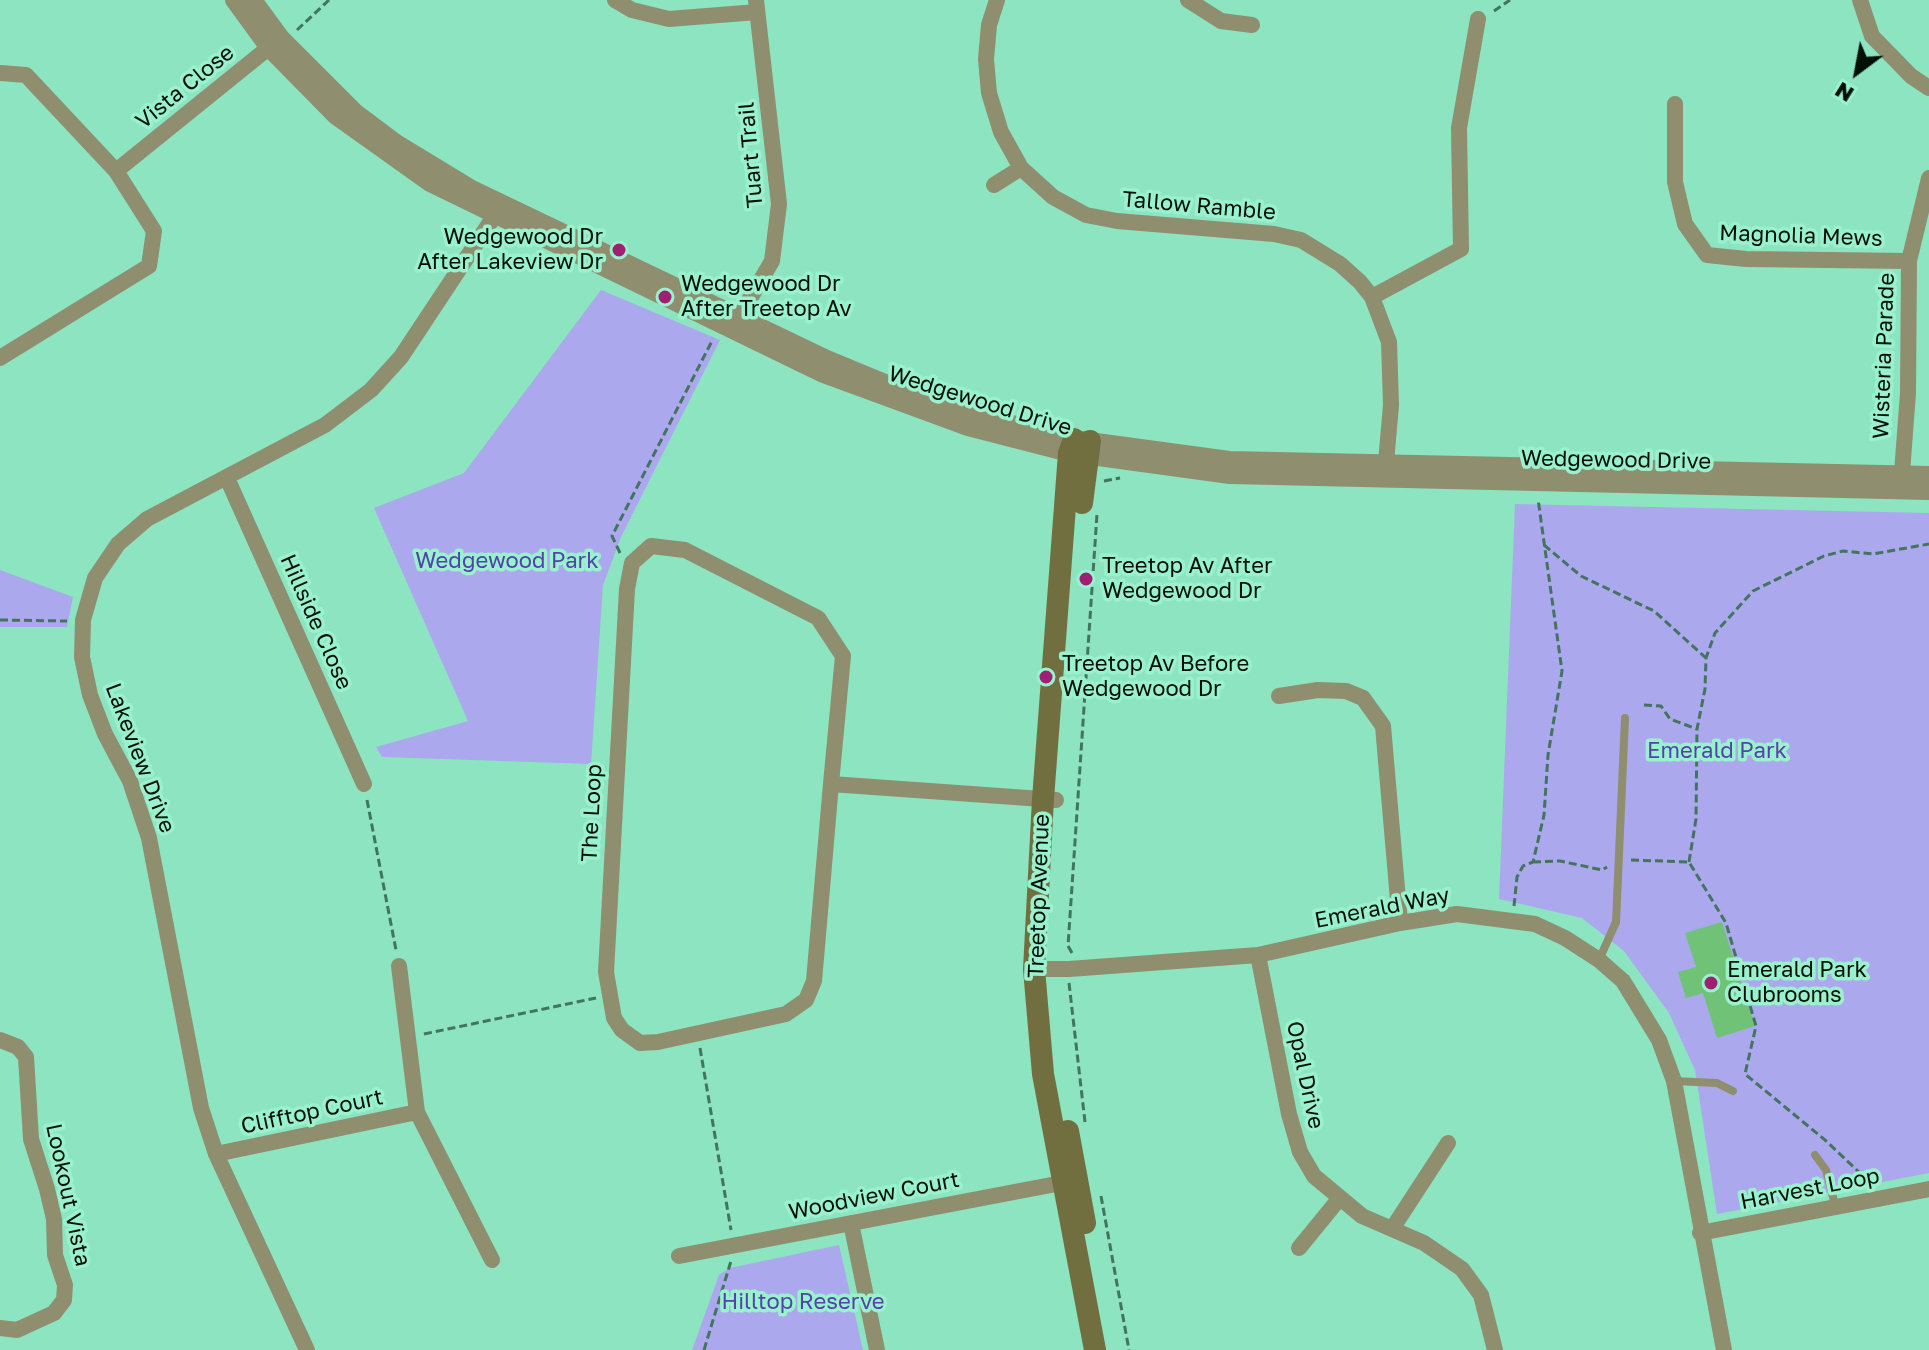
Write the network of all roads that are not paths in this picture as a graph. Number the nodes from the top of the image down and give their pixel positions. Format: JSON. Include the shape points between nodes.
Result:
{"nodes":[{"id":1,"x":234,"y":0,"type":"edge"},
{"id":2,"x":253,"y":0,"type":"edge"},
{"id":3,"x":615,"y":0,"type":"edge"},
{"id":4,"x":997,"y":0,"type":"edge"},
{"id":5,"x":1188,"y":0,"type":"edge"},
{"id":6,"x":1860,"y":0,"type":"edge"},
{"id":7,"x":757,"y":6,"type":"edge"},
{"id":8,"x":1478,"y":19,"type":"road end"},
{"id":9,"x":1252,"y":25,"type":"dead end"},
{"id":10,"x":281,"y":40,"type":"junction"},
{"id":11,"x":0,"y":73,"type":"edge"},
{"id":12,"x":1929,"y":88,"type":"edge"},
{"id":13,"x":1675,"y":104,"type":"dead end"},
{"id":14,"x":1021,"y":168,"type":"junction"},
{"id":15,"x":116,"y":171,"type":"junction"},
{"id":16,"x":1929,"y":178,"type":"edge"},
{"id":17,"x":994,"y":185,"type":"dead end"},
{"id":18,"x":498,"y":211,"type":"junction"},
{"id":19,"x":1909,"y":261,"type":"junction"},
{"id":20,"x":1372,"y":297,"type":"junction"},
{"id":21,"x":729,"y":328,"type":"junction"},
{"id":22,"x":0,"y":358,"type":"edge"},
{"id":23,"x":1080,"y":447,"type":"junction"},
{"id":24,"x":1386,"y":472,"type":"junction"},
{"id":25,"x":1929,"y":475,"type":"edge"},
{"id":26,"x":227,"y":478,"type":"junction"},
{"id":27,"x":1901,"y":482,"type":"junction"},
{"id":28,"x":1929,"y":491,"type":"edge"},
{"id":29,"x":1279,"y":696,"type":"dead end"},
{"id":30,"x":1625,"y":718,"type":"dead end"},
{"id":31,"x":364,"y":784,"type":"road end"},
{"id":32,"x":831,"y":784,"type":"junction"},
{"id":33,"x":1049,"y":799,"type":"junction"},
{"id":34,"x":1400,"y":923,"type":"junction"},
{"id":35,"x":1258,"y":955,"type":"junction"},
{"id":36,"x":1599,"y":960,"type":"junction"},
{"id":37,"x":399,"y":966,"type":"road end"},
{"id":38,"x":1050,"y":969,"type":"junction"},
{"id":39,"x":0,"y":1040,"type":"edge"},
{"id":40,"x":1674,"y":1081,"type":"junction"},
{"id":41,"x":1733,"y":1091,"type":"dead end"},
{"id":42,"x":417,"y":1112,"type":"junction"},
{"id":43,"x":1448,"y":1143,"type":"dead end"},
{"id":44,"x":216,"y":1154,"type":"junction"},
{"id":45,"x":1815,"y":1155,"type":"dead end"},
{"id":46,"x":1070,"y":1182,"type":"junction"},
{"id":47,"x":1929,"y":1189,"type":"edge"},
{"id":48,"x":1339,"y":1199,"type":"junction"},
{"id":49,"x":1835,"y":1205,"type":"junction"},
{"id":50,"x":851,"y":1223,"type":"junction"},
{"id":51,"x":1392,"y":1229,"type":"junction"},
{"id":52,"x":1700,"y":1233,"type":"junction"},
{"id":53,"x":1299,"y":1248,"type":"dead end"},
{"id":54,"x":679,"y":1256,"type":"dead end"},
{"id":55,"x":492,"y":1260,"type":"dead end"},
{"id":56,"x":0,"y":1328,"type":"edge"},
{"id":57,"x":307,"y":1350,"type":"edge"},
{"id":58,"x":877,"y":1350,"type":"edge"},
{"id":59,"x":1095,"y":1350,"type":"edge"},
{"id":60,"x":1109,"y":1350,"type":"edge"},
{"id":61,"x":1495,"y":1350,"type":"edge"},
{"id":62,"x":1724,"y":1350,"type":"edge"}],
"edges":[{"from":1,"to":10,"type":"street","name":"Wedgewood Drive"},
{"from":2,"to":10,"type":"street","name":"Wedgewood Drive"},
{"from":3,"to":7,"type":"street","name":"Tuart Trail","via":[[669,19]]},
{"from":4,"to":14,"type":"street","name":"Tallow Ramble","via":[[986,59],[989,93],[1001,132]]},
{"from":5,"to":9,"type":"street","via":[[1221,21]]},
{"from":6,"to":12,"type":"street","via":[[1872,36]]},
{"from":7,"to":21,"type":"street","name":"Tuart Trail","via":[[779,204],[772,261]]},
{"from":8,"to":20,"type":"street","via":[[1459,128],[1461,249]]},
{"from":10,"to":15,"type":"street","name":"Vista Close"},
{"from":10,"to":18,"type":"street","name":"Wedgewood Drive","via":[[356,113]]},
{"from":11,"to":15,"type":"street","via":[[26,75]]},
{"from":13,"to":19,"type":"street","name":"Magnolia Mews","via":[[1675,182],[1685,224],[1707,255]]},
{"from":14,"to":17,"type":"street"},
{"from":14,"to":20,"type":"street","name":"Tallow Ramble","via":[[1053,197],[1086,215],[1301,240],[1340,264]]},
{"from":15,"to":22,"type":"street","via":[[154,231],[149,266]]},
{"from":16,"to":19,"type":"street","name":"Wisteria Parade"},
{"from":18,"to":21,"type":"street","name":"Wedgewood Drive"},
{"from":18,"to":26,"type":"street","name":"Lakeview Drive","via":[[401,357],[371,390],[325,425]]},
{"from":19,"to":27,"type":"street","name":"Wisteria Parade"},
{"from":20,"to":24,"type":"street","name":"Tallow Ramble","via":[[1389,342]]},
{"from":21,"to":23,"type":"street","name":"Wedgewood Drive","via":[[821,373],[939,418]]},
{"from":23,"to":24,"type":"street","name":"Wedgewood Drive"},
{"from":23,"to":33,"type":"main road","name":"Treetop Avenue"},
{"from":24,"to":27,"type":"street","name":"Wedgewood Drive"},
{"from":24,"to":27,"type":"street","name":"Wedgewood Drive","via":[[1537,483]]},
{"from":25,"to":27,"type":"street","name":"Wedgewood Drive"},
{"from":26,"to":31,"type":"street","name":"Hillside Close"},
{"from":26,"to":44,"type":"street","name":"Lakeview Drive","via":[[147,519],[118,544],[95,578],[83,620],[90,695],[130,781],[149,838],[201,1108]]},
{"from":27,"to":28,"type":"street","name":"Wedgewood Drive"},
{"from":29,"to":34,"type":"street","via":[[1346,691],[1363,698],[1383,726]]},
{"from":30,"to":36,"type":"lane","via":[[1616,922]]},
{"from":32,"to":32,"type":"street","name":"The Loop","via":[[814,981],[806,1000],[786,1014],[640,1043],[622,1030],[614,1018],[606,972],[627,589],[632,563],[651,546],[685,550],[818,618],[843,656]]},
{"from":32,"to":33,"type":"street"},
{"from":33,"to":38,"type":"main road","name":"Treetop Avenue"},
{"from":34,"to":35,"type":"street","name":"Emerald Way"},
{"from":34,"to":36,"type":"street","name":"Emerald Way","via":[[1457,914],[1535,924]]},
{"from":35,"to":38,"type":"street","name":"Emerald Way"},
{"from":35,"to":48,"type":"street","name":"Opal Drive","via":[[1300,1152],[1314,1176]]},
{"from":36,"to":40,"type":"street","name":"Emerald Way","via":[[1640,1006]]},
{"from":37,"to":42,"type":"street","name":"Clifftop Court"},
{"from":38,"to":46,"type":"main road","name":"Treetop Avenue","via":[[1043,1074]]},
{"from":39,"to":56,"type":"street","name":"Lookout Vista","via":[[26,1057],[31,1139],[47,1189],[55,1255],[65,1285],[64,1300],[54,1313],[17,1330]]},
{"from":40,"to":41,"type":"lane","via":[[1717,1083]]},
{"from":40,"to":52,"type":"street","name":"Emerald Way"},
{"from":42,"to":44,"type":"street","name":"Clifftop Court"},
{"from":42,"to":55,"type":"street","name":"Clifftop Court"},
{"from":43,"to":51,"type":"street"},
{"from":44,"to":57,"type":"street","name":"Lakeview Drive"},
{"from":45,"to":49,"type":"lane","via":[[1826,1170]]},
{"from":46,"to":50,"type":"street","name":"Woodview Court"},
{"from":46,"to":59,"type":"main road","name":"Treetop Avenue"},
{"from":46,"to":60,"type":"main road","name":"Treetop Avenue"},
{"from":47,"to":49,"type":"street","name":"Harvest Loop"},
{"from":48,"to":51,"type":"street","name":"Opal Drive"},
{"from":48,"to":53,"type":"street"},
{"from":49,"to":52,"type":"street","name":"Harvest Loop"},
{"from":50,"to":54,"type":"street","name":"Woodview Court"},
{"from":50,"to":58,"type":"street"},
{"from":51,"to":61,"type":"street","name":"Opal Drive","via":[[1462,1269],[1481,1295]]},
{"from":52,"to":62,"type":"street","name":"Emerald Way"}]}
